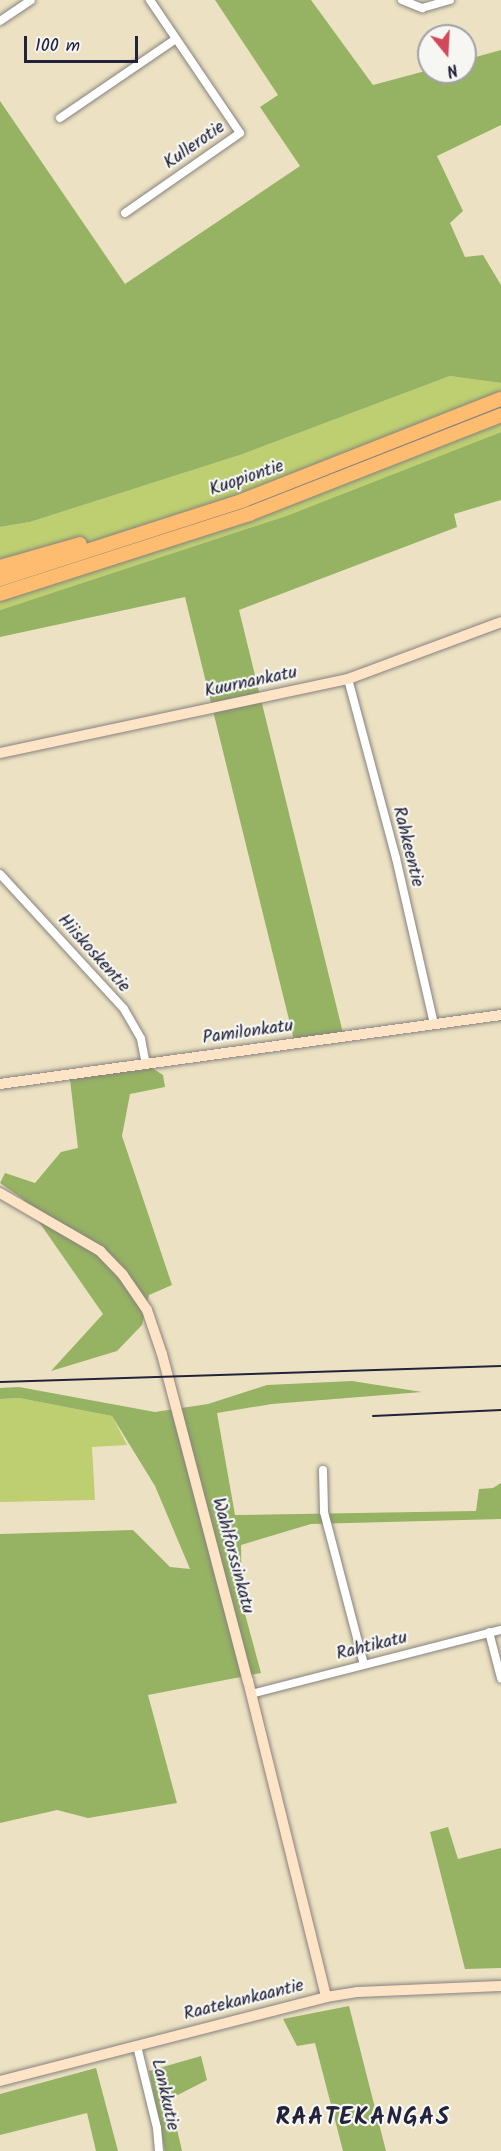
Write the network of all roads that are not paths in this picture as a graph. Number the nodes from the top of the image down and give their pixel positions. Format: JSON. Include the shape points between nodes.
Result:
{"nodes":[{"id":1,"x":31,"y":0,"type":"edge"},
{"id":2,"x":150,"y":0,"type":"edge"},
{"id":3,"x":402,"y":0,"type":"edge"},
{"id":4,"x":450,"y":0,"type":"edge"},
{"id":5,"x":0,"y":21,"type":"edge"},
{"id":6,"x":176,"y":39,"type":"junction"},
{"id":7,"x":60,"y":118,"type":"dead end"},
{"id":8,"x":125,"y":213,"type":"dead end"},
{"id":9,"x":501,"y":399,"type":"edge"},
{"id":10,"x":501,"y":415,"type":"edge"},
{"id":11,"x":132,"y":536,"type":"junction"},
{"id":12,"x":0,"y":567,"type":"edge"},
{"id":13,"x":0,"y":579,"type":"edge"},
{"id":14,"x":0,"y":594,"type":"edge"},
{"id":15,"x":501,"y":622,"type":"edge"},
{"id":16,"x":348,"y":679,"type":"junction"},
{"id":17,"x":0,"y":753,"type":"edge"},
{"id":18,"x":0,"y":874,"type":"edge"},
{"id":19,"x":501,"y":1015,"type":"edge"},
{"id":20,"x":434,"y":1024,"type":"junction"},
{"id":21,"x":146,"y":1065,"type":"junction"},
{"id":22,"x":0,"y":1084,"type":"edge"},
{"id":23,"x":0,"y":1193,"type":"edge"},
{"id":24,"x":323,"y":1470,"type":"dead end"},
{"id":25,"x":501,"y":1630,"type":"edge"},
{"id":26,"x":489,"y":1632,"type":"junction"},
{"id":27,"x":364,"y":1664,"type":"junction"},
{"id":28,"x":501,"y":1678,"type":"edge"},
{"id":29,"x":251,"y":1694,"type":"junction"},
{"id":30,"x":501,"y":1986,"type":"edge"},
{"id":31,"x":326,"y":1997,"type":"junction"},
{"id":32,"x":137,"y":2046,"type":"junction"},
{"id":33,"x":0,"y":2081,"type":"edge"},
{"id":34,"x":159,"y":2151,"type":"edge"}],
"edges":[{"from":1,"to":5,"type":"street"},
{"from":2,"to":6,"type":"street","name":"Kullerotie"},
{"from":3,"to":4,"type":"street","via":[[422,8]]},
{"from":6,"to":7,"type":"street"},
{"from":6,"to":8,"type":"street","name":"Kullerotie","via":[[240,133]]},
{"from":9,"to":11,"type":"highway","name":"Kuopiontie","via":[[351,461]]},
{"from":10,"to":14,"type":"highway","name":"Kuopiontie","via":[[249,514]]},
{"from":11,"to":12,"type":"highway","via":[[94,540]]},
{"from":11,"to":13,"type":"highway","name":"Kuopiontie"},
{"from":15,"to":16,"type":"street","name":"Kuurnankatu"},
{"from":16,"to":17,"type":"street","name":"Kuurnankatu"},
{"from":16,"to":20,"type":"street","name":"Rahkeentie","via":[[396,858]]},
{"from":18,"to":21,"type":"street","name":"Hiiskoskentie","via":[[124,1009],[141,1039]]},
{"from":19,"to":20,"type":"street","name":"Pamilonkatu"},
{"from":20,"to":21,"type":"street","name":"Pamilonkatu"},
{"from":21,"to":22,"type":"street","name":"Pamilonkatu"},
{"from":23,"to":29,"type":"street","name":"Wahlforssinkatu","via":[[87,1242],[123,1275],[144,1305],[162,1354]]},
{"from":24,"to":27,"type":"street","via":[[324,1512]]},
{"from":25,"to":26,"type":"street","name":"Rahtikatu"},
{"from":26,"to":27,"type":"street","name":"Rahtikatu"},
{"from":26,"to":28,"type":"street"},
{"from":27,"to":29,"type":"street","name":"Rahtikatu"},
{"from":29,"to":31,"type":"street","name":"Wahlforssinkatu"},
{"from":30,"to":31,"type":"street","name":"Raatekankaantie","via":[[357,1992]]},
{"from":31,"to":32,"type":"street","name":"Raatekankaantie"},
{"from":32,"to":33,"type":"street","name":"Raatekankaantie"},
{"from":32,"to":34,"type":"street","name":"Lankkutie"}]}
